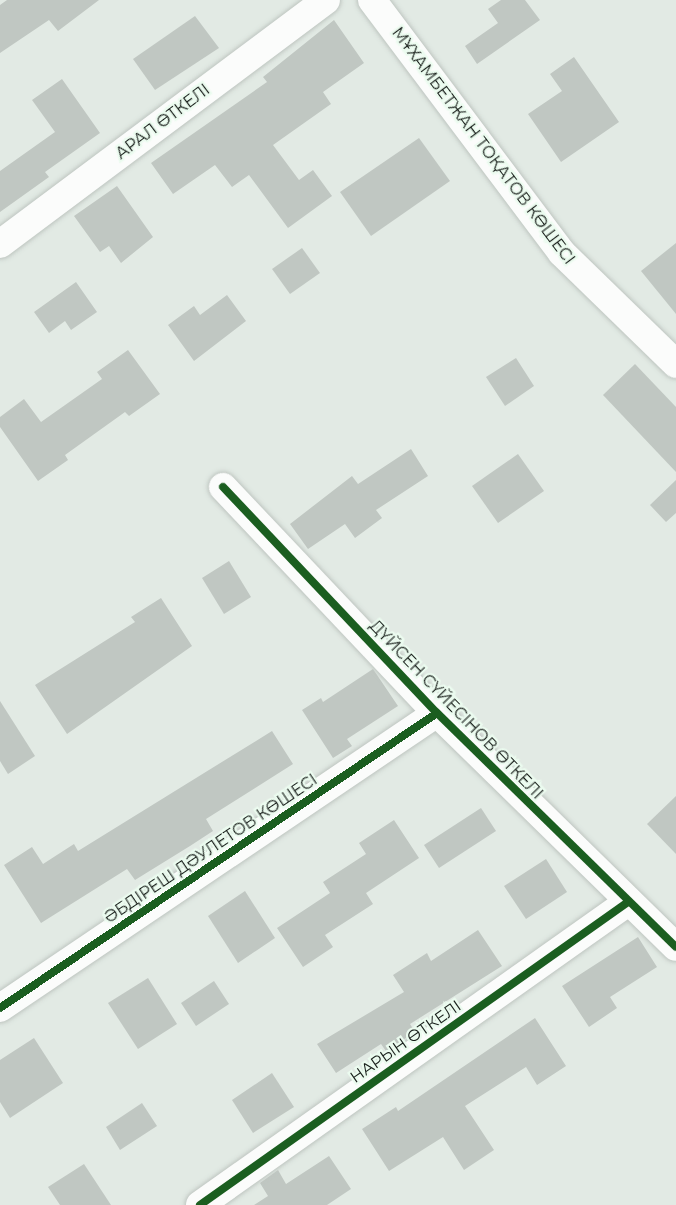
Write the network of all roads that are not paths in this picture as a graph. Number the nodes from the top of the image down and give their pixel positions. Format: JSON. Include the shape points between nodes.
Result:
{"nodes":[{"id":1,"x":326,"y":0,"type":"edge"},
{"id":2,"x":372,"y":0,"type":"edge"},
{"id":3,"x":0,"y":244,"type":"edge"},
{"id":4,"x":676,"y":364,"type":"edge"},
{"id":5,"x":223,"y":487,"type":"dead end"},
{"id":6,"x":437,"y":713,"type":"junction"},
{"id":7,"x":628,"y":902,"type":"junction"},
{"id":8,"x":676,"y":947,"type":"edge"},
{"id":9,"x":0,"y":1008,"type":"edge"},
{"id":10,"x":200,"y":1205,"type":"edge"}],
"edges":[{"from":1,"to":3,"type":"street","name":"АРАЛ ӨТКЕЛІ"},
{"from":2,"to":4,"type":"street","name":"МҰХАМБЕТЖАН ТОҚАТОВ КӨШЕСІ","via":[[562,254]]},
{"from":5,"to":6,"type":"street","name":"ДҮЙСЕН СҮЙЕСІНОВ ӨТКЕЛІ"},
{"from":6,"to":7,"type":"street","name":"ДҮЙСЕН СҮЙЕСІНОВ ӨТКЕЛІ"},
{"from":6,"to":9,"type":"street","name":"ӘБДІРЕШ ДӘУЛЕТОВ КӨШЕСІ"},
{"from":7,"to":8,"type":"street","name":"ДҮЙСЕН СҮЙЕСІНОВ ӨТКЕЛІ"},
{"from":7,"to":10,"type":"street","name":"НАРЫН ӨТКЕЛІ"}]}
